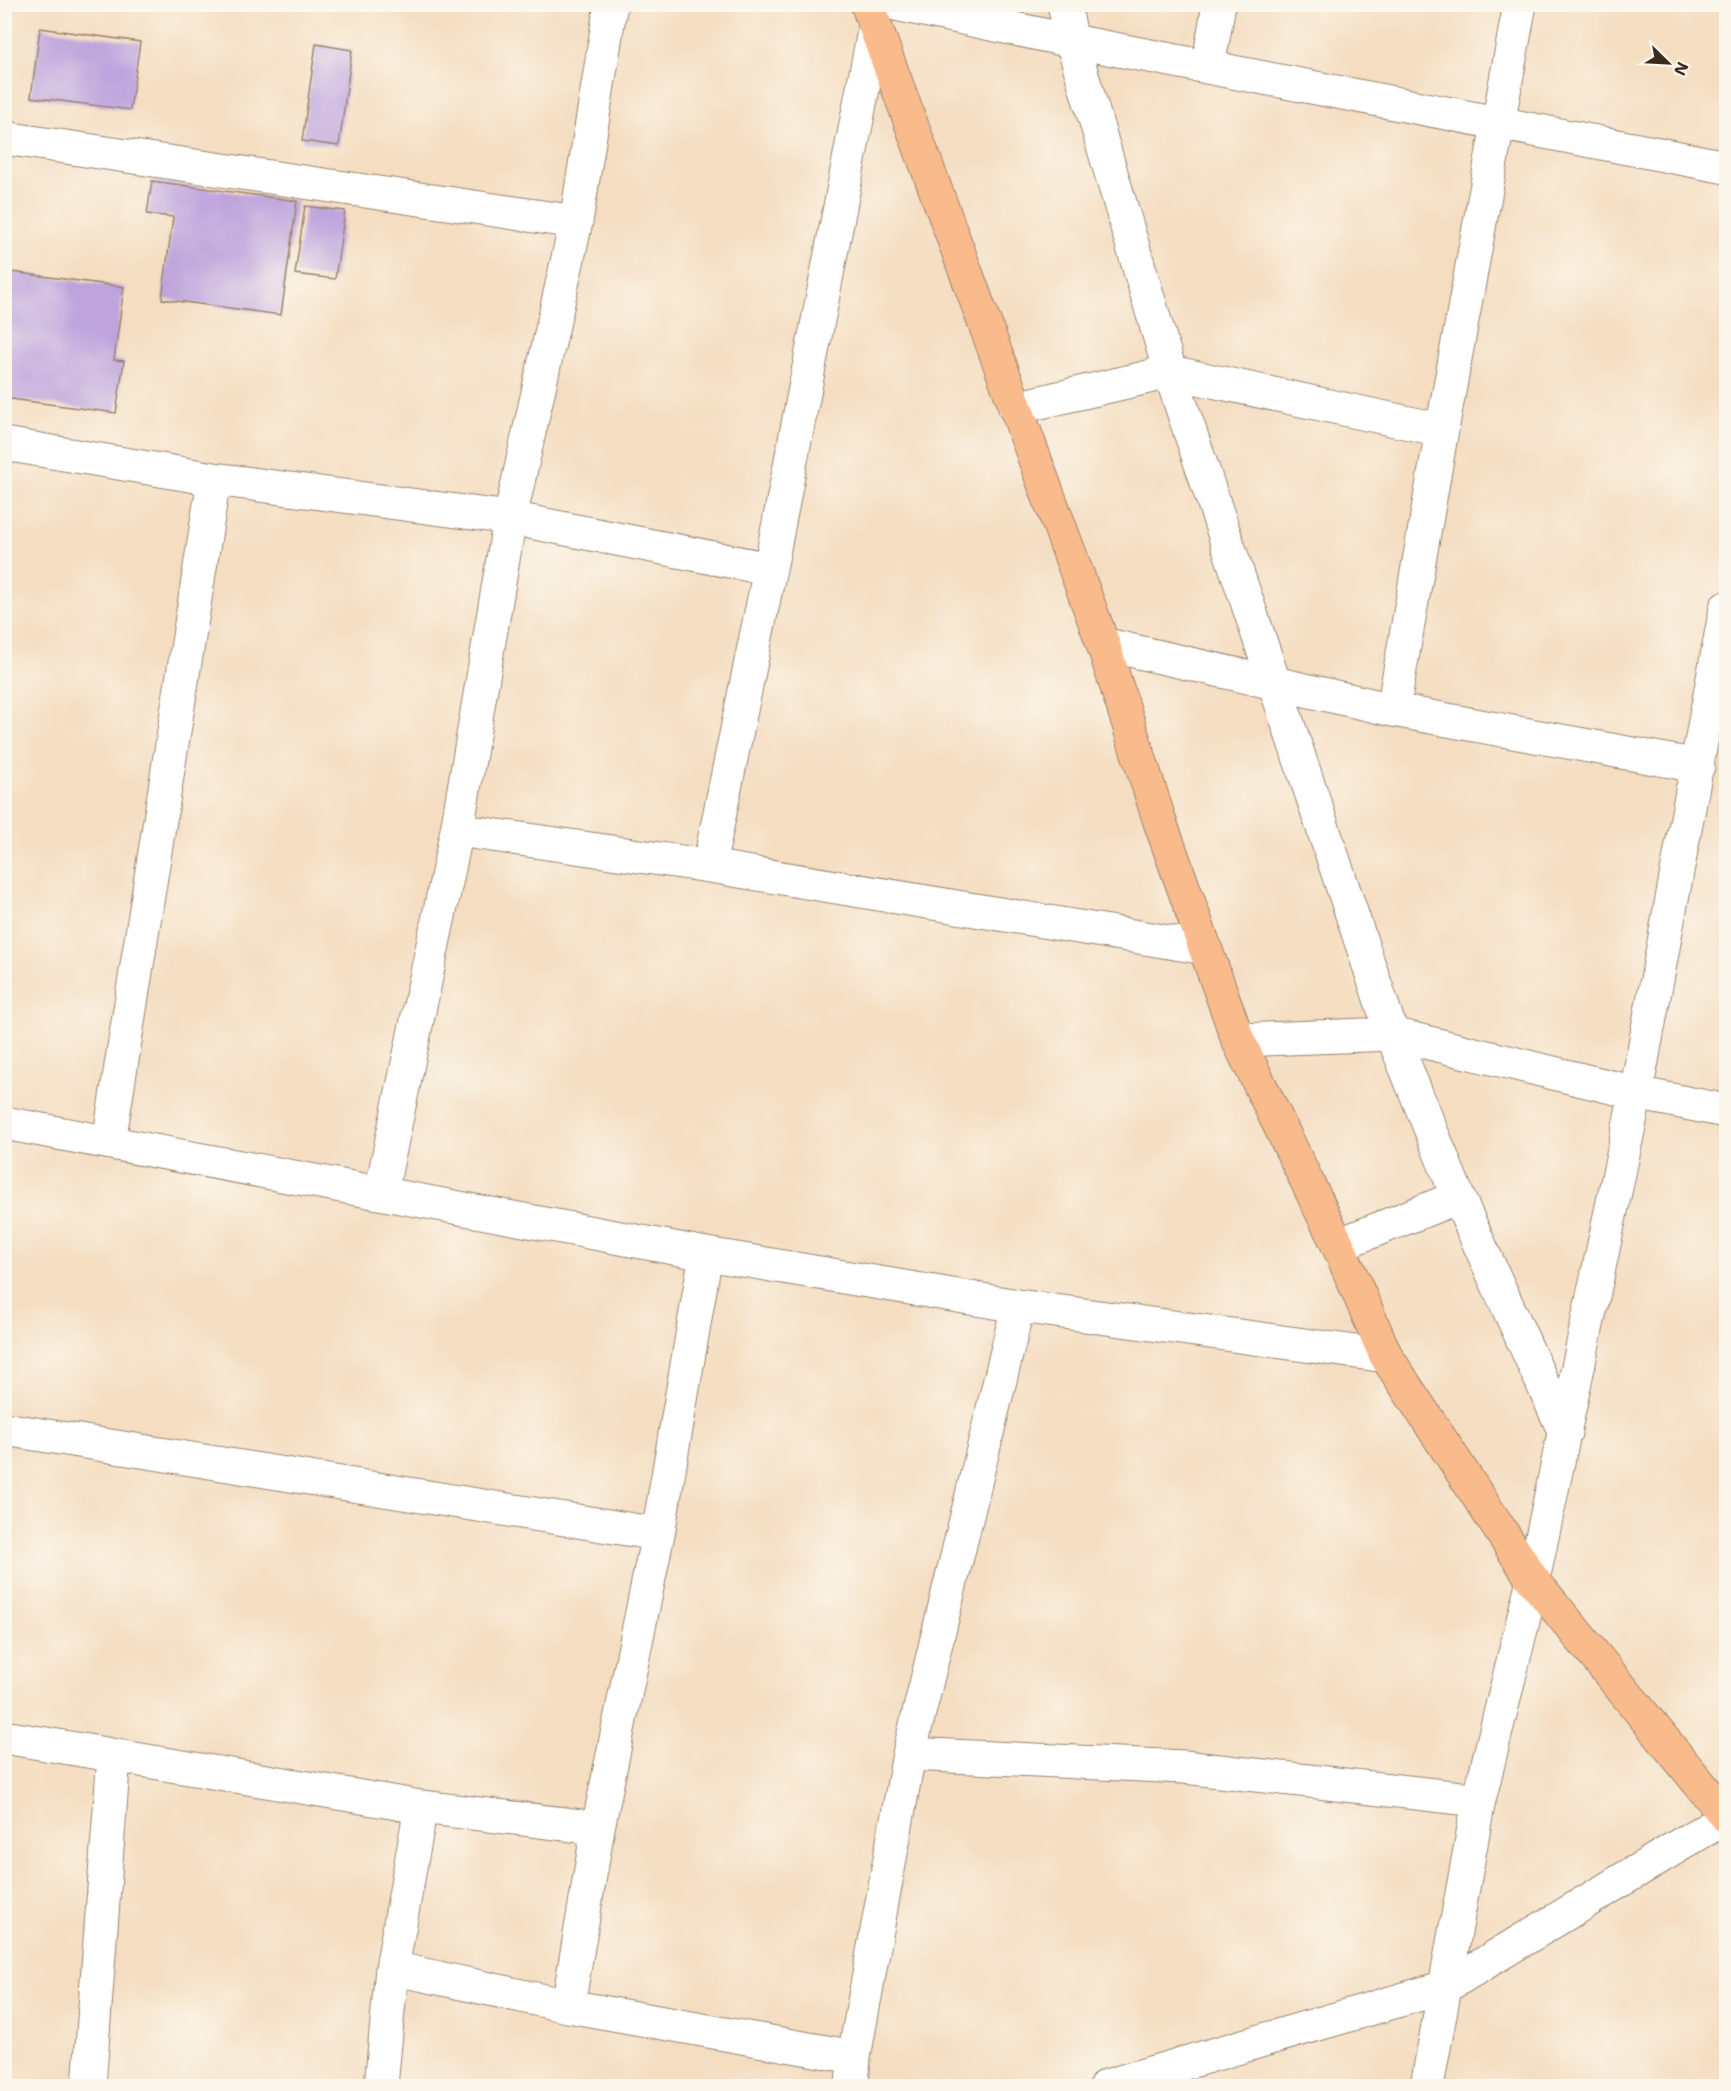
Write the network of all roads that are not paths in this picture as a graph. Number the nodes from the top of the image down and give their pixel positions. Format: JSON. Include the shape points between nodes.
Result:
{"nodes":[{"id":1,"x":611,"y":4,"type":"edge"},
{"id":2,"x":1064,"y":4,"type":"edge"},
{"id":3,"x":1219,"y":4,"type":"edge"},
{"id":4,"x":1520,"y":4,"type":"edge"},
{"id":5,"x":879,"y":12,"type":"edge"},
{"id":6,"x":1072,"y":41,"type":"junction"},
{"id":7,"x":1208,"y":67,"type":"junction"},
{"id":8,"x":1498,"y":123,"type":"junction"},
{"id":9,"x":4,"y":138,"type":"edge"},
{"id":10,"x":1726,"y":167,"type":"edge"},
{"id":11,"x":576,"y":222,"type":"junction"},
{"id":12,"x":1170,"y":372,"type":"junction"},
{"id":13,"x":1015,"y":408,"type":"junction"},
{"id":14,"x":1442,"y":430,"type":"junction"},
{"id":15,"x":4,"y":444,"type":"edge"},
{"id":16,"x":214,"y":479,"type":"junction"},
{"id":17,"x":510,"y":518,"type":"junction"},
{"id":18,"x":770,"y":569,"type":"junction"},
{"id":19,"x":1726,"y":608,"type":"edge"},
{"id":20,"x":1103,"y":644,"type":"junction"},
{"id":21,"x":1273,"y":683,"type":"junction"},
{"id":22,"x":1394,"y":710,"type":"junction"},
{"id":23,"x":1698,"y":766,"type":"junction"},
{"id":24,"x":457,"y":830,"type":"junction"},
{"id":25,"x":709,"y":866,"type":"junction"},
{"id":26,"x":1205,"y":948,"type":"junction"},
{"id":27,"x":1392,"y":1034,"type":"junction"},
{"id":28,"x":1238,"y":1040,"type":"junction"},
{"id":29,"x":1636,"y":1093,"type":"junction"},
{"id":30,"x":1726,"y":1111,"type":"edge"},
{"id":31,"x":4,"y":1123,"type":"edge"},
{"id":32,"x":109,"y":1142,"type":"junction"},
{"id":33,"x":381,"y":1192,"type":"junction"},
{"id":34,"x":1458,"y":1197,"type":"junction"},
{"id":35,"x":1338,"y":1245,"type":"junction"},
{"id":36,"x":706,"y":1254,"type":"junction"},
{"id":37,"x":1018,"y":1306,"type":"junction"},
{"id":38,"x":1386,"y":1356,"type":"junction"},
{"id":39,"x":4,"y":1429,"type":"edge"},
{"id":40,"x":1565,"y":1433,"type":"junction"},
{"id":41,"x":658,"y":1534,"type":"junction"},
{"id":42,"x":1533,"y":1580,"type":"junction"},
{"id":43,"x":4,"y":1737,"type":"edge"},
{"id":44,"x":909,"y":1754,"type":"junction"},
{"id":45,"x":114,"y":1756,"type":"junction"},
{"id":46,"x":1479,"y":1800,"type":"junction"},
{"id":47,"x":421,"y":1807,"type":"junction"},
{"id":48,"x":1726,"y":1816,"type":"edge"},
{"id":49,"x":598,"y":1828,"type":"junction"},
{"id":50,"x":392,"y":1968,"type":"junction"},
{"id":51,"x":1445,"y":1987,"type":"junction"},
{"id":52,"x":568,"y":2006,"type":"junction"},
{"id":53,"x":853,"y":2072,"type":"edge"},
{"id":54,"x":89,"y":2086,"type":"edge"},
{"id":55,"x":381,"y":2086,"type":"edge"},
{"id":56,"x":1106,"y":2086,"type":"edge"},
{"id":57,"x":1427,"y":2086,"type":"edge"}],
"edges":[{"from":1,"to":11,"type":"street"},
{"from":2,"to":6,"type":"street"},
{"from":3,"to":7,"type":"street"},
{"from":4,"to":8,"type":"street"},
{"from":5,"to":6,"type":"street"},
{"from":5,"to":13,"type":"main road"},
{"from":5,"to":18,"type":"street"},
{"from":6,"to":7,"type":"street"},
{"from":6,"to":12,"type":"street"},
{"from":7,"to":8,"type":"street"},
{"from":8,"to":10,"type":"street"},
{"from":8,"to":14,"type":"street"},
{"from":9,"to":11,"type":"street"},
{"from":11,"to":17,"type":"street"},
{"from":12,"to":13,"type":"street"},
{"from":12,"to":14,"type":"street"},
{"from":12,"to":21,"type":"street"},
{"from":13,"to":20,"type":"main road"},
{"from":14,"to":22,"type":"street"},
{"from":15,"to":16,"type":"street"},
{"from":16,"to":17,"type":"street"},
{"from":16,"to":32,"type":"street"},
{"from":17,"to":18,"type":"street"},
{"from":17,"to":24,"type":"street"},
{"from":18,"to":25,"type":"street"},
{"from":19,"to":23,"type":"street"},
{"from":20,"to":21,"type":"street"},
{"from":20,"to":26,"type":"main road"},
{"from":21,"to":22,"type":"street"},
{"from":21,"to":27,"type":"street"},
{"from":22,"to":23,"type":"street"},
{"from":23,"to":29,"type":"street"},
{"from":24,"to":25,"type":"street"},
{"from":24,"to":33,"type":"street"},
{"from":25,"to":26,"type":"street"},
{"from":26,"to":28,"type":"main road"},
{"from":27,"to":28,"type":"street"},
{"from":27,"to":29,"type":"street"},
{"from":27,"to":34,"type":"street"},
{"from":28,"to":35,"type":"main road"},
{"from":29,"to":30,"type":"street"},
{"from":29,"to":40,"type":"street"},
{"from":31,"to":32,"type":"street"},
{"from":32,"to":33,"type":"street"},
{"from":33,"to":36,"type":"street"},
{"from":34,"to":35,"type":"street"},
{"from":34,"to":40,"type":"street"},
{"from":35,"to":38,"type":"main road"},
{"from":36,"to":37,"type":"street"},
{"from":36,"to":41,"type":"street"},
{"from":37,"to":38,"type":"street"},
{"from":37,"to":44,"type":"street"},
{"from":38,"to":42,"type":"main road"},
{"from":39,"to":41,"type":"street"},
{"from":40,"to":42,"type":"street"},
{"from":41,"to":49,"type":"street"},
{"from":42,"to":46,"type":"street"},
{"from":42,"to":48,"type":"main road"},
{"from":43,"to":45,"type":"street"},
{"from":44,"to":46,"type":"street","via":[[1184,1767]]},
{"from":44,"to":53,"type":"street"},
{"from":45,"to":47,"type":"street"},
{"from":45,"to":54,"type":"street"},
{"from":46,"to":51,"type":"street"},
{"from":47,"to":49,"type":"street"},
{"from":47,"to":50,"type":"street"},
{"from":48,"to":51,"type":"street"},
{"from":49,"to":52,"type":"street"},
{"from":50,"to":52,"type":"street"},
{"from":50,"to":55,"type":"street"},
{"from":51,"to":56,"type":"street"},
{"from":51,"to":57,"type":"street"},
{"from":52,"to":53,"type":"street"}]}
